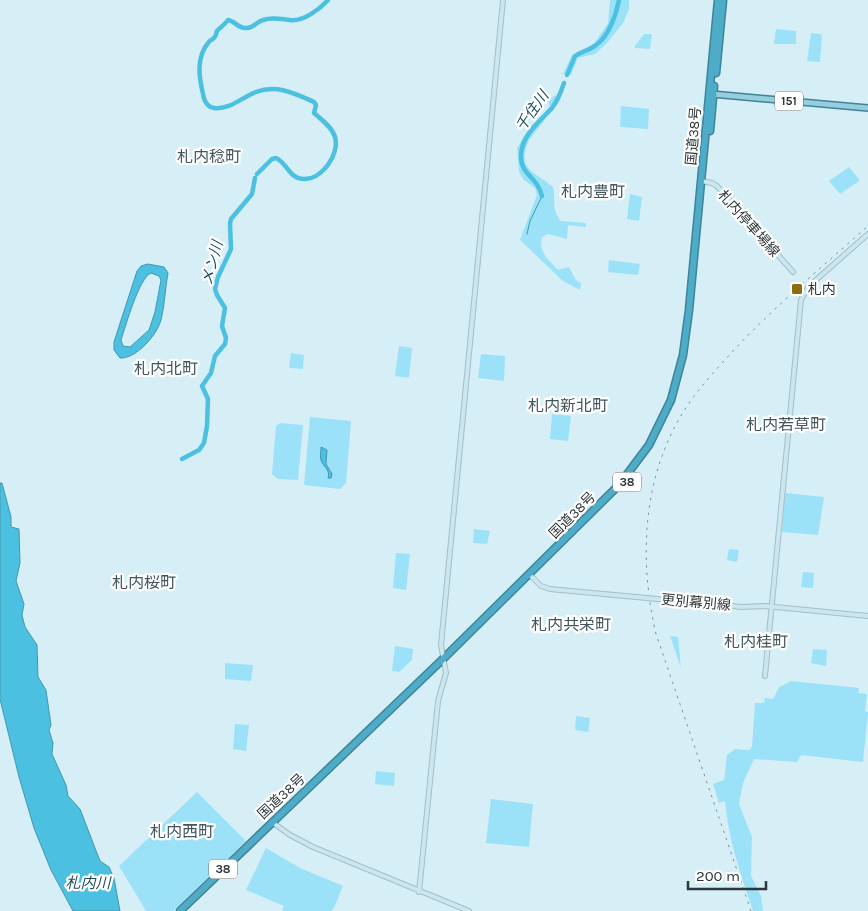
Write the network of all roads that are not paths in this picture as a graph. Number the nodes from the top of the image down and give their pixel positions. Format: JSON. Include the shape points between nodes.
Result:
{"nodes":[{"id":1,"x":503,"y":0,"type":"edge"},
{"id":2,"x":718,"y":0,"type":"edge"},
{"id":3,"x":723,"y":0,"type":"edge"},
{"id":4,"x":712,"y":94,"type":"junction"},
{"id":5,"x":868,"y":108,"type":"edge"},
{"id":6,"x":703,"y":182,"type":"junction"},
{"id":7,"x":868,"y":234,"type":"edge"},
{"id":8,"x":793,"y":272,"type":"dead end"},
{"id":9,"x":530,"y":576,"type":"junction"},
{"id":10,"x":771,"y":607,"type":"junction"},
{"id":11,"x":868,"y":616,"type":"edge"},
{"id":12,"x":444,"y":661,"type":"junction"},
{"id":13,"x":765,"y":676,"type":"dead end"},
{"id":14,"x":274,"y":823,"type":"junction"},
{"id":15,"x":268,"y":829,"type":"junction"},
{"id":16,"x":419,"y":892,"type":"junction"},
{"id":17,"x":180,"y":911,"type":"edge"},
{"id":18,"x":186,"y":911,"type":"edge"},
{"id":19,"x":469,"y":911,"type":"edge"}],
"edges":[{"from":1,"to":12,"type":"street","via":[[441,645]]},
{"from":2,"to":4,"type":"highway","name":"国道38号","number":"38"},
{"from":3,"to":4,"type":"highway","name":"国道38号","number":"38"},
{"from":4,"to":5,"type":"main road","number":"151"},
{"from":4,"to":6,"type":"highway","name":"国道38号","number":"38"},
{"from":6,"to":8,"type":"street","name":"札内停車場線","via":[[717,186]]},
{"from":6,"to":9,"type":"highway","name":"国道38号","number":"38","via":[[683,355],[662,421],[619,486]]},
{"from":7,"to":10,"type":"street","via":[[808,287],[802,300]]},
{"from":9,"to":10,"type":"street","name":"更別幕別線","bridge":true,"via":[[541,586],[550,588]]},
{"from":9,"to":12,"type":"highway","name":"国道38号","number":"38"},
{"from":10,"to":11,"type":"street","name":"更別幕別線"},
{"from":10,"to":13,"type":"street"},
{"from":12,"to":14,"type":"highway","name":"国道38号","number":"38"},
{"from":12,"to":16,"type":"street","via":[[446,673],[438,701]]},
{"from":14,"to":15,"type":"highway","name":"国道38号","number":"38"},
{"from":14,"to":16,"type":"street","via":[[312,847]]},
{"from":15,"to":17,"type":"highway","name":"国道38号","number":"38"},
{"from":15,"to":18,"type":"highway","name":"国道38号","number":"38"},
{"from":16,"to":19,"type":"street"}]}
